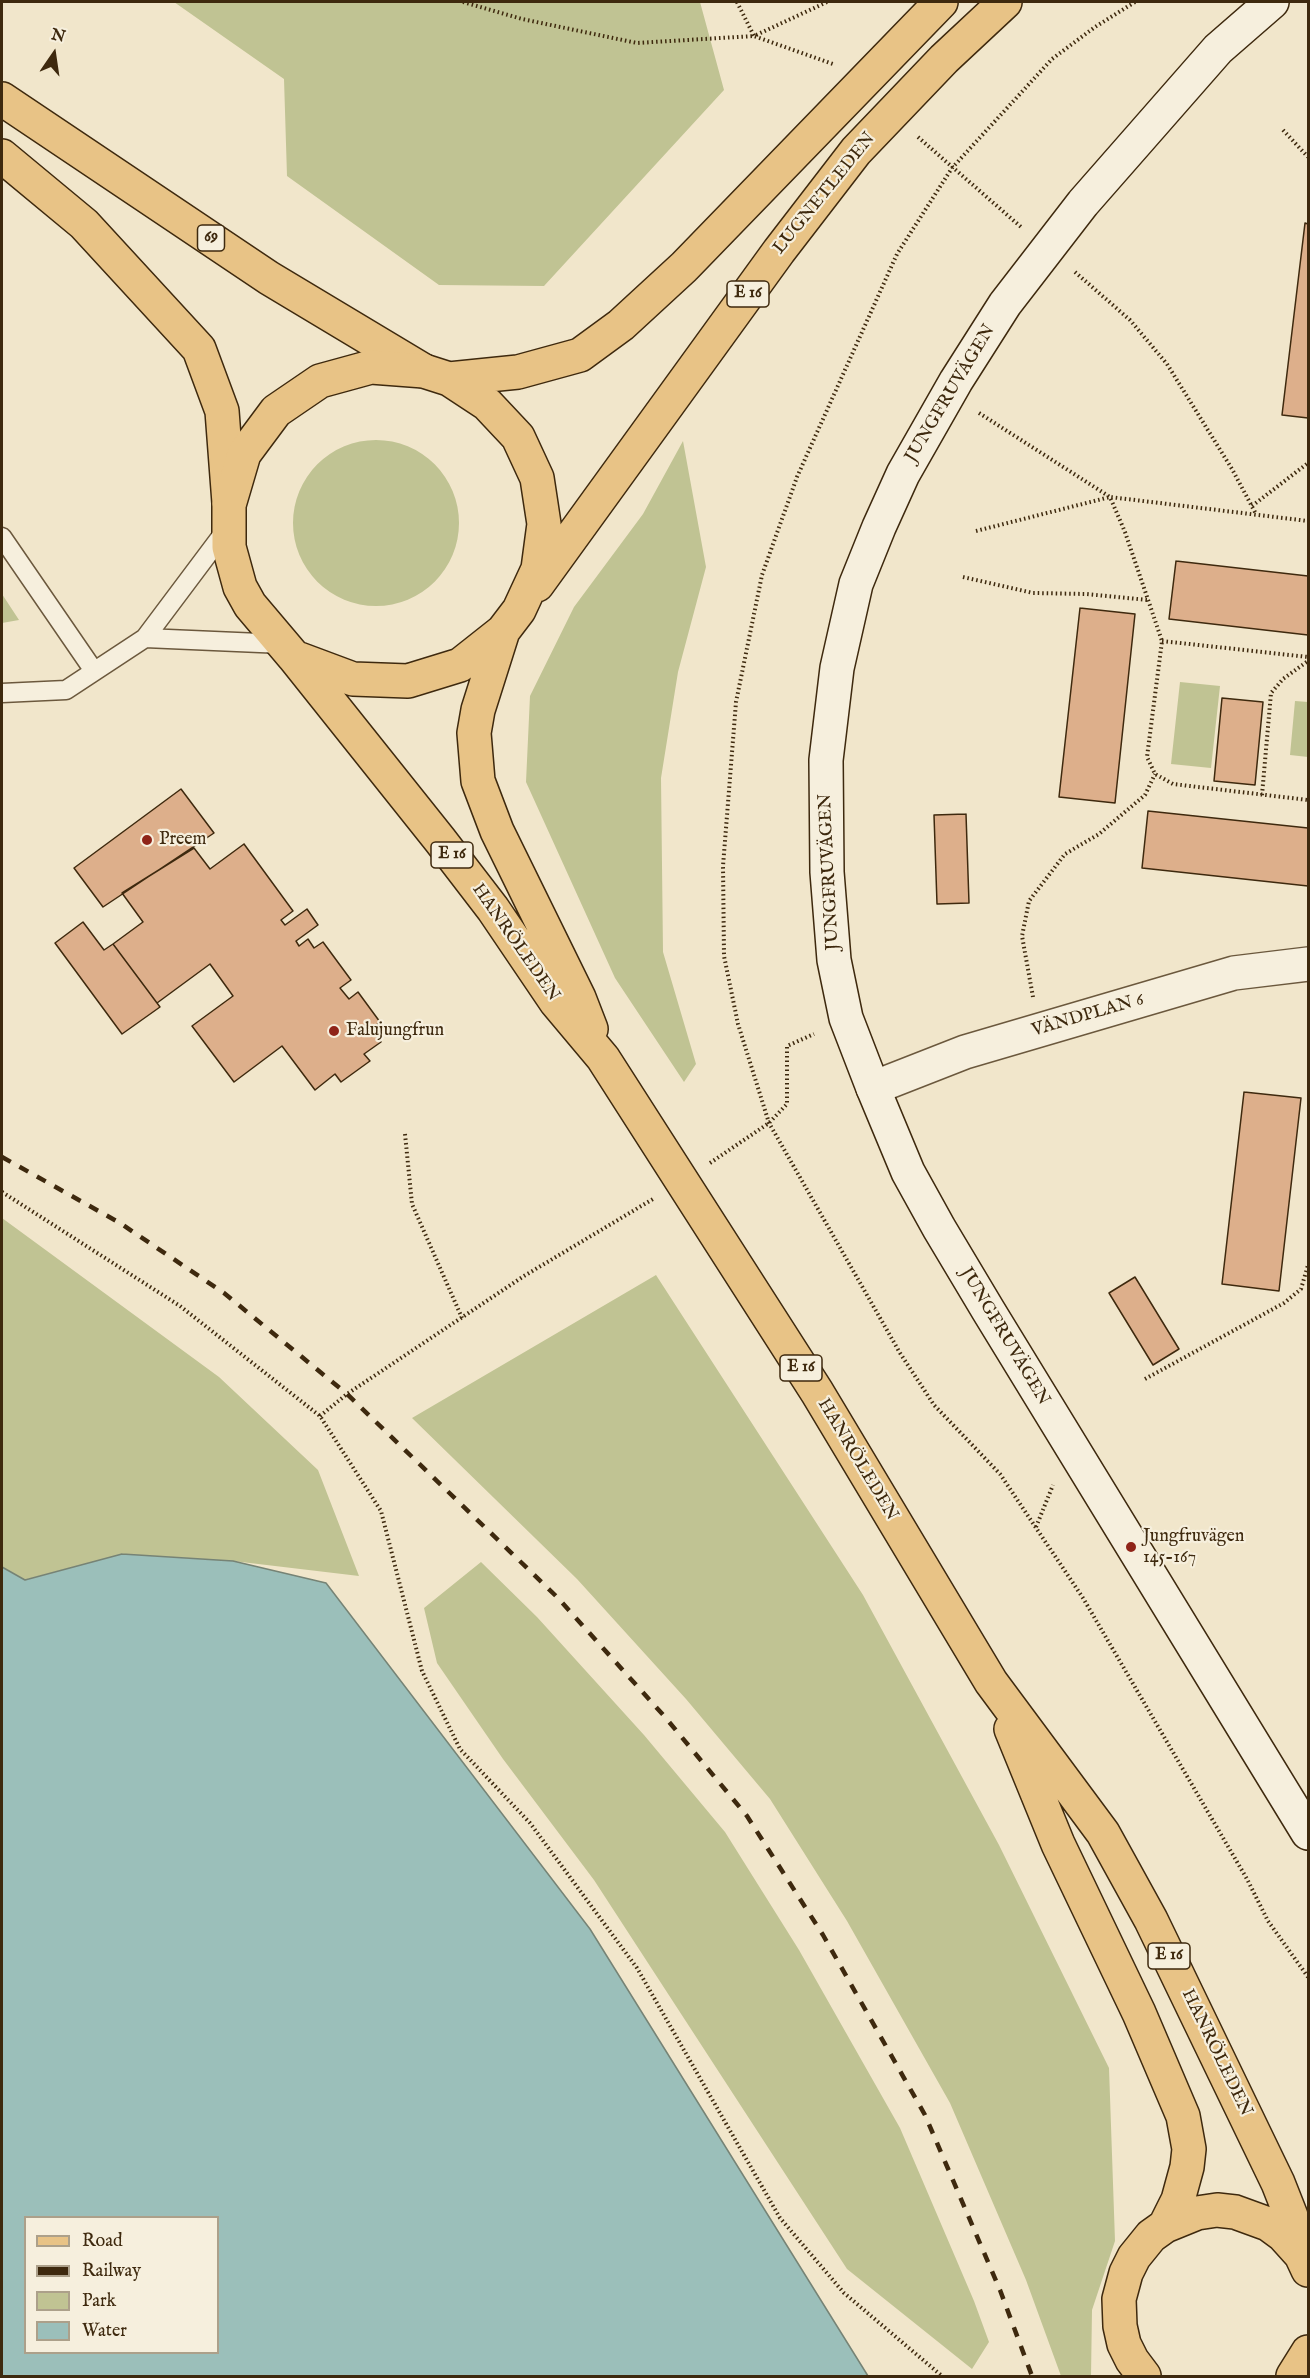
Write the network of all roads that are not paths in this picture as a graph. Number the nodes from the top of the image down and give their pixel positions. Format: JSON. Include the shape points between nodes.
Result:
{"nodes":[{"id":1,"x":941,"y":2,"type":"edge"},
{"id":2,"x":1005,"y":2,"type":"edge"},
{"id":3,"x":1272,"y":2,"type":"edge"},
{"id":4,"x":2,"y":99,"type":"edge"},
{"id":5,"x":2,"y":156,"type":"edge"},
{"id":6,"x":436,"y":375,"type":"junction"},
{"id":7,"x":229,"y":516,"type":"junction"},
{"id":8,"x":2,"y":537,"type":"edge"},
{"id":9,"x":511,"y":621,"type":"junction"},
{"id":10,"x":146,"y":638,"type":"junction"},
{"id":11,"x":289,"y":650,"type":"junction"},
{"id":12,"x":94,"y":671,"type":"junction"},
{"id":13,"x":2,"y":693,"type":"edge"},
{"id":14,"x":1308,"y":964,"type":"edge"},
{"id":15,"x":603,"y":1058,"type":"junction"},
{"id":16,"x":873,"y":1088,"type":"junction"},
{"id":17,"x":991,"y":1682,"type":"junction"},
{"id":18,"x":1308,"y":1833,"type":"edge"},
{"id":19,"x":1165,"y":2226,"type":"junction"},
{"id":20,"x":1305,"y":2262,"type":"edge"},
{"id":21,"x":1308,"y":2352,"type":"edge"},
{"id":22,"x":1144,"y":2376,"type":"edge"},
{"id":23,"x":1293,"y":2376,"type":"edge"},
{"id":24,"x":1308,"y":2376,"type":"edge"}],
"edges":[{"from":1,"to":6,"type":"main road","via":[[684,267],[621,325],[580,355],[518,372]]},
{"from":2,"to":9,"type":"main road","name":"LUGNETLEDEN","number":"E 16","via":[[856,151]]},
{"from":3,"to":16,"type":"street","name":"JUNGFRUVÄGEN","via":[[1210,58],[1083,203],[1005,304],[903,474],[856,584],[837,668],[826,760],[827,872],[834,960],[846,1018]]},
{"from":4,"to":6,"type":"main road","number":"69","via":[[269,278]]},
{"from":5,"to":7,"type":"main road","via":[[84,224],[199,349],[222,411]]},
{"from":6,"to":7,"type":"main road","via":[[371,367],[311,387],[276,411],[244,454]]},
{"from":6,"to":9,"type":"main road","number":"E 16","via":[[488,404],[518,437],[537,478],[544,524],[538,569]]},
{"from":7,"to":10,"type":"lane"},
{"from":7,"to":11,"type":"main road","number":"E 16","via":[[229,547],[240,587],[250,605]]},
{"from":8,"to":12,"type":"lane"},
{"from":9,"to":11,"type":"main road","via":[[460,664],[408,681],[353,679]]},
{"from":9,"to":15,"type":"main road","name":"HANRÖLEDEN","number":"E 16","via":[[478,711],[478,781],[497,831],[579,998]]},
{"from":10,"to":11,"type":"lane"},
{"from":10,"to":12,"type":"lane"},
{"from":11,"to":15,"type":"main road","name":"HANRÖLEDEN","number":"E 16","via":[[467,874],[556,1002]]},
{"from":12,"to":13,"type":"lane","via":[[66,690]]},
{"from":14,"to":16,"type":"street","name":"VÄNDPLAN 6","via":[[1234,973],[965,1052]]},
{"from":15,"to":17,"type":"main road","name":"HANRÖLEDEN","number":"E 16","via":[[810,1382]]},
{"from":16,"to":18,"type":"street","name":"JUNGFRUVÄGEN","via":[[908,1172],[939,1228]]},
{"from":17,"to":19,"type":"main road","name":"HANRÖLEDEN","number":"E 16","via":[[1058,1844],[1139,2013],[1183,2116],[1189,2150],[1187,2168]]},
{"from":17,"to":20,"type":"main road","name":"HANRÖLEDEN","number":"E 16","via":[[1103,1833],[1151,1920],[1278,2183]]},
{"from":19,"to":20,"type":"main road","name":"HANRÖLEDEN","number":"E 16","via":[[1197,2213],[1234,2212],[1268,2224],[1283,2235]]},
{"from":19,"to":22,"type":"main road","name":"HANRÖLEDEN","number":"E 16","via":[[1134,2257],[1125,2273],[1119,2299],[1124,2344]]},
{"from":21,"to":23,"type":"main road"},
{"from":23,"to":24,"type":"street"}]}
